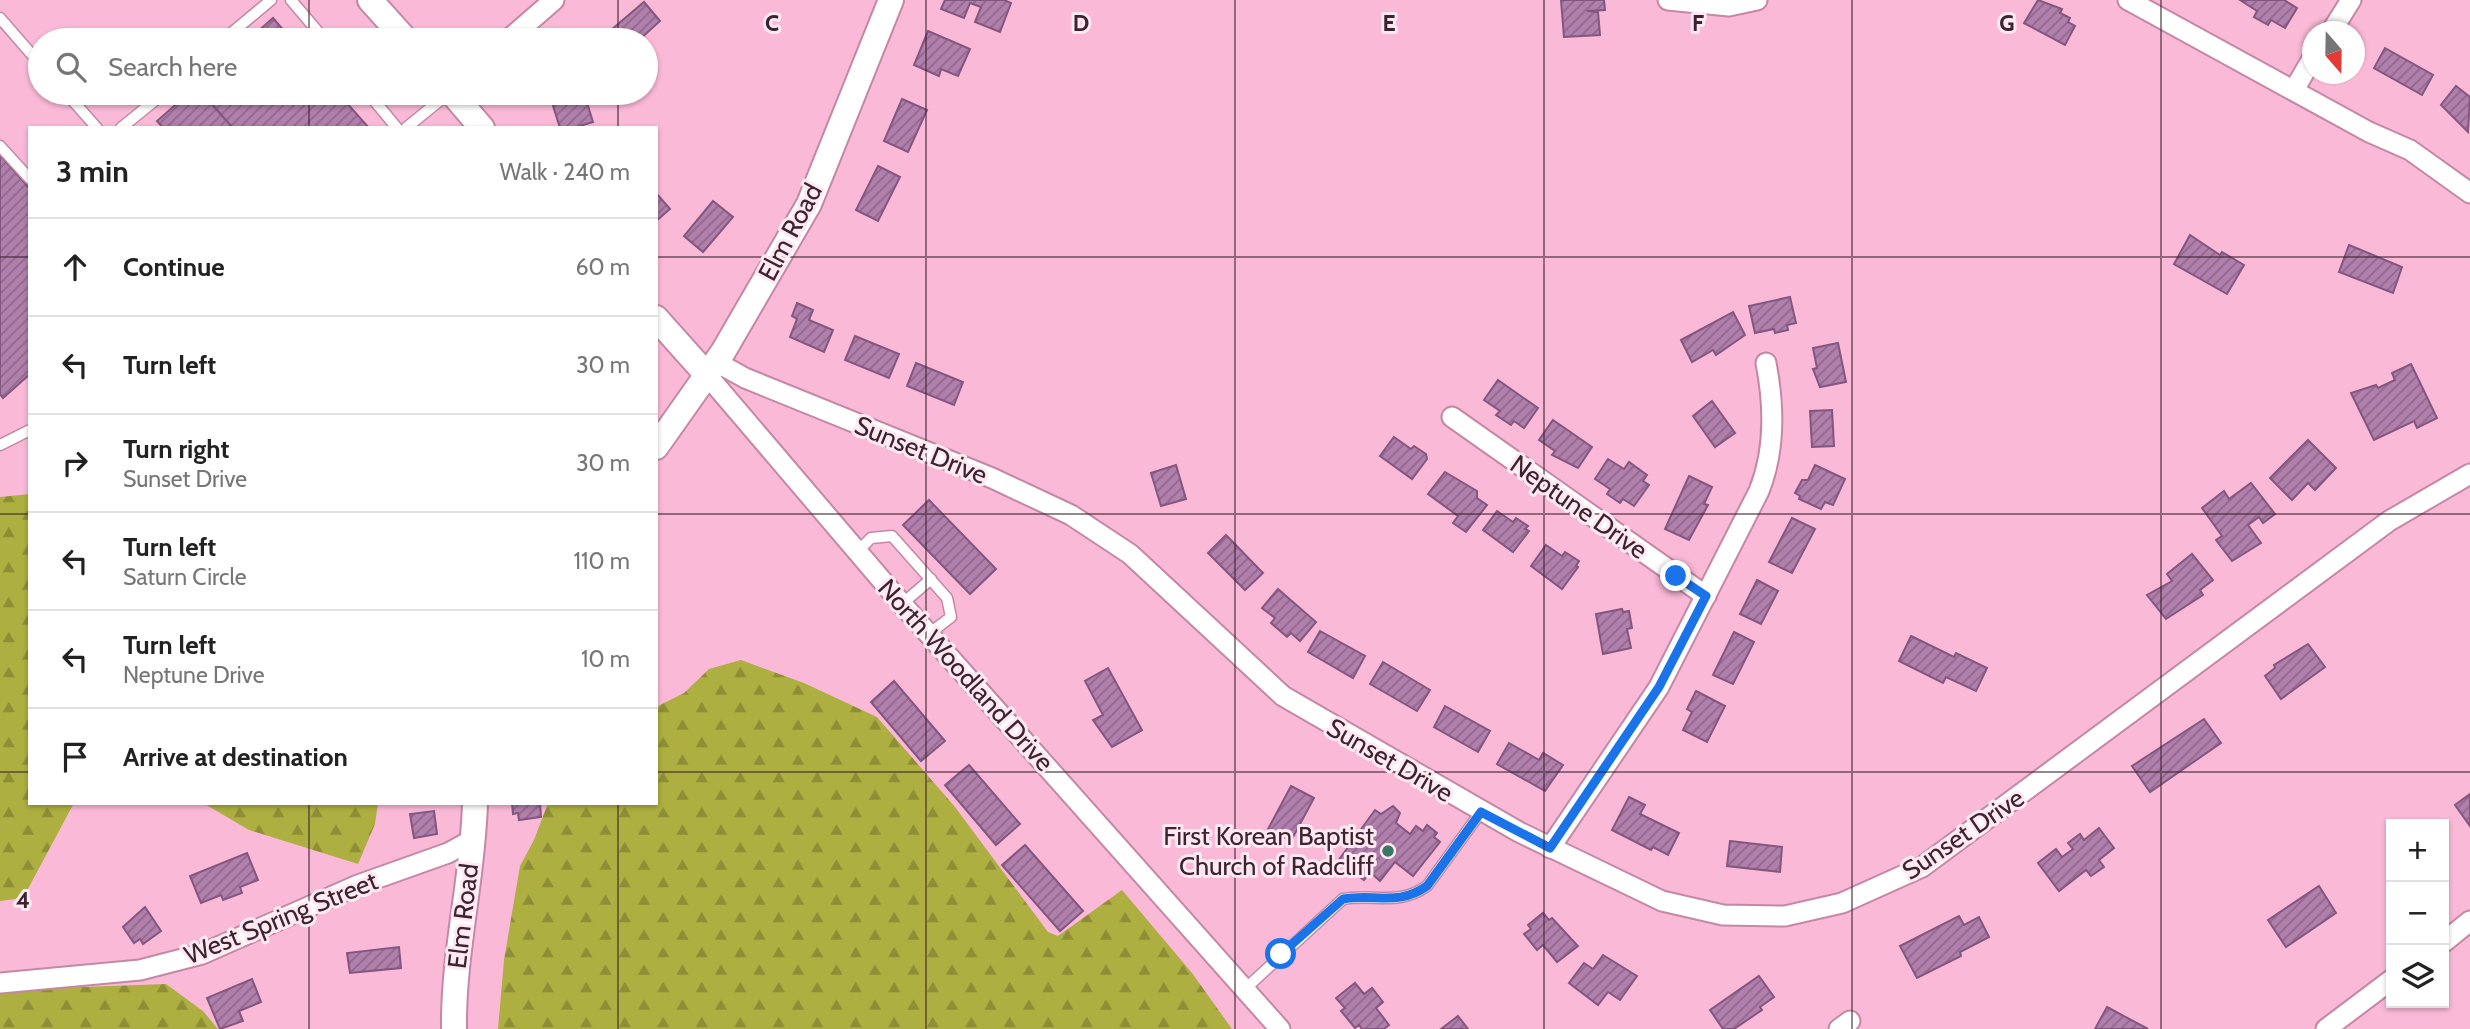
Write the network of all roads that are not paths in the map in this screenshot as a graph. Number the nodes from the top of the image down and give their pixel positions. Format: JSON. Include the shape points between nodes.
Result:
{"nodes":[{"id":1,"x":271,"y":0,"type":"edge"},
{"id":2,"x":291,"y":0,"type":"edge"},
{"id":3,"x":370,"y":0,"type":"edge"},
{"id":4,"x":554,"y":0,"type":"edge"},
{"id":5,"x":891,"y":0,"type":"edge"},
{"id":6,"x":1668,"y":0,"type":"edge"},
{"id":7,"x":1757,"y":0,"type":"edge"},
{"id":8,"x":2129,"y":0,"type":"edge"},
{"id":9,"x":2351,"y":0,"type":"edge"},
{"id":10,"x":0,"y":18,"type":"edge"},
{"id":11,"x":2338,"y":21,"type":"edge"},
{"id":12,"x":237,"y":28,"type":"edge"},
{"id":13,"x":315,"y":28,"type":"edge"},
{"id":14,"x":395,"y":28,"type":"edge"},
{"id":15,"x":522,"y":28,"type":"edge"},
{"id":16,"x":28,"y":50,"type":"edge"},
{"id":17,"x":2302,"y":77,"type":"edge"},
{"id":18,"x":2294,"y":90,"type":"junction"},
{"id":19,"x":77,"y":105,"type":"edge"},
{"id":20,"x":149,"y":105,"type":"edge"},
{"id":21,"x":378,"y":105,"type":"edge"},
{"id":22,"x":435,"y":105,"type":"edge"},
{"id":23,"x":461,"y":105,"type":"edge"},
{"id":24,"x":95,"y":126,"type":"edge"},
{"id":25,"x":123,"y":126,"type":"edge"},
{"id":26,"x":395,"y":126,"type":"edge"},
{"id":27,"x":409,"y":126,"type":"edge"},
{"id":28,"x":480,"y":126,"type":"edge"},
{"id":29,"x":0,"y":146,"type":"edge"},
{"id":30,"x":28,"y":177,"type":"edge"},
{"id":31,"x":2470,"y":192,"type":"edge"},
{"id":32,"x":658,"y":320,"type":"edge"},
{"id":33,"x":1766,"y":363,"type":"dead end"},
{"id":34,"x":711,"y":369,"type":"junction"},
{"id":35,"x":1452,"y":417,"type":"dead end"},
{"id":36,"x":28,"y":431,"type":"edge"},
{"id":37,"x":658,"y":444,"type":"edge"},
{"id":38,"x":0,"y":445,"type":"edge"},
{"id":39,"x":2470,"y":474,"type":"edge"},
{"id":40,"x":857,"y":552,"type":"junction"},
{"id":41,"x":931,"y":579,"type":"junction"},
{"id":42,"x":1706,"y":596,"type":"junction"},
{"id":43,"x":902,"y":604,"type":"junction"},
{"id":44,"x":930,"y":634,"type":"junction"},
{"id":45,"x":475,"y":805,"type":"edge"},
{"id":46,"x":1481,"y":812,"type":"junction"},
{"id":47,"x":472,"y":840,"type":"junction"},
{"id":48,"x":1550,"y":848,"type":"junction"},
{"id":49,"x":2470,"y":921,"type":"edge"},
{"id":50,"x":2449,"y":938,"type":"edge"},
{"id":51,"x":0,"y":983,"type":"edge"},
{"id":52,"x":2386,"y":983,"type":"edge"},
{"id":53,"x":1245,"y":989,"type":"junction"},
{"id":54,"x":454,"y":1029,"type":"edge"},
{"id":55,"x":1280,"y":1029,"type":"edge"},
{"id":56,"x":2326,"y":1029,"type":"edge"}],
"edges":[{"from":1,"to":12,"type":"lane"},
{"from":2,"to":13,"type":"lane"},
{"from":3,"to":14,"type":"street"},
{"from":4,"to":15,"type":"street"},
{"from":5,"to":34,"type":"street","name":"Elm Road","via":[[809,204]]},
{"from":6,"to":7,"type":"street","via":[[1729,6]]},
{"from":8,"to":18,"type":"street"},
{"from":9,"to":11,"type":"street"},
{"from":10,"to":16,"type":"lane"},
{"from":17,"to":18,"type":"street"},
{"from":18,"to":31,"type":"street","via":[[2410,150]]},
{"from":19,"to":24,"type":"lane"},
{"from":20,"to":25,"type":"lane"},
{"from":21,"to":26,"type":"lane"},
{"from":22,"to":27,"type":"lane"},
{"from":23,"to":28,"type":"street"},
{"from":29,"to":30,"type":"lane"},
{"from":32,"to":34,"type":"street","name":"North Woodland Drive"},
{"from":33,"to":42,"type":"street","via":[[1771,428],[1768,467]]},
{"from":34,"to":37,"type":"street","name":"Elm Road"},
{"from":34,"to":40,"type":"street","name":"North Woodland Drive"},
{"from":34,"to":46,"type":"street","name":"Sunset Drive","via":[[992,478],[1071,515],[1130,554],[1283,696]]},
{"from":35,"to":42,"type":"street","name":"Neptune Drive"},
{"from":36,"to":38,"type":"lane"},
{"from":39,"to":48,"type":"street","name":"Sunset Drive","via":[[2389,522],[1922,867],[1874,890],[1795,914],[1723,915],[1662,901]]},
{"from":40,"to":41,"type":"lane","via":[[871,538],[892,536]]},
{"from":40,"to":43,"type":"street","name":"North Woodland Drive"},
{"from":41,"to":43,"type":"lane"},
{"from":41,"to":44,"type":"lane","via":[[947,598],[951,617]]},
{"from":42,"to":48,"type":"street","via":[[1659,687]]},
{"from":43,"to":44,"type":"street","name":"North Woodland Drive"},
{"from":44,"to":53,"type":"street","name":"North Woodland Drive"},
{"from":45,"to":47,"type":"street","name":"Elm Road"},
{"from":46,"to":48,"type":"street","name":"Sunset Drive"},
{"from":46,"to":53,"type":"lane","via":[[1427,886],[1391,900],[1343,899]]},
{"from":47,"to":51,"type":"street","name":"West Spring Street","via":[[202,954],[140,970]]},
{"from":47,"to":54,"type":"street","name":"Elm Road","via":[[454,989]]},
{"from":49,"to":50,"type":"street"},
{"from":52,"to":56,"type":"street"},
{"from":53,"to":55,"type":"street","name":"North Woodland Drive"}]}
